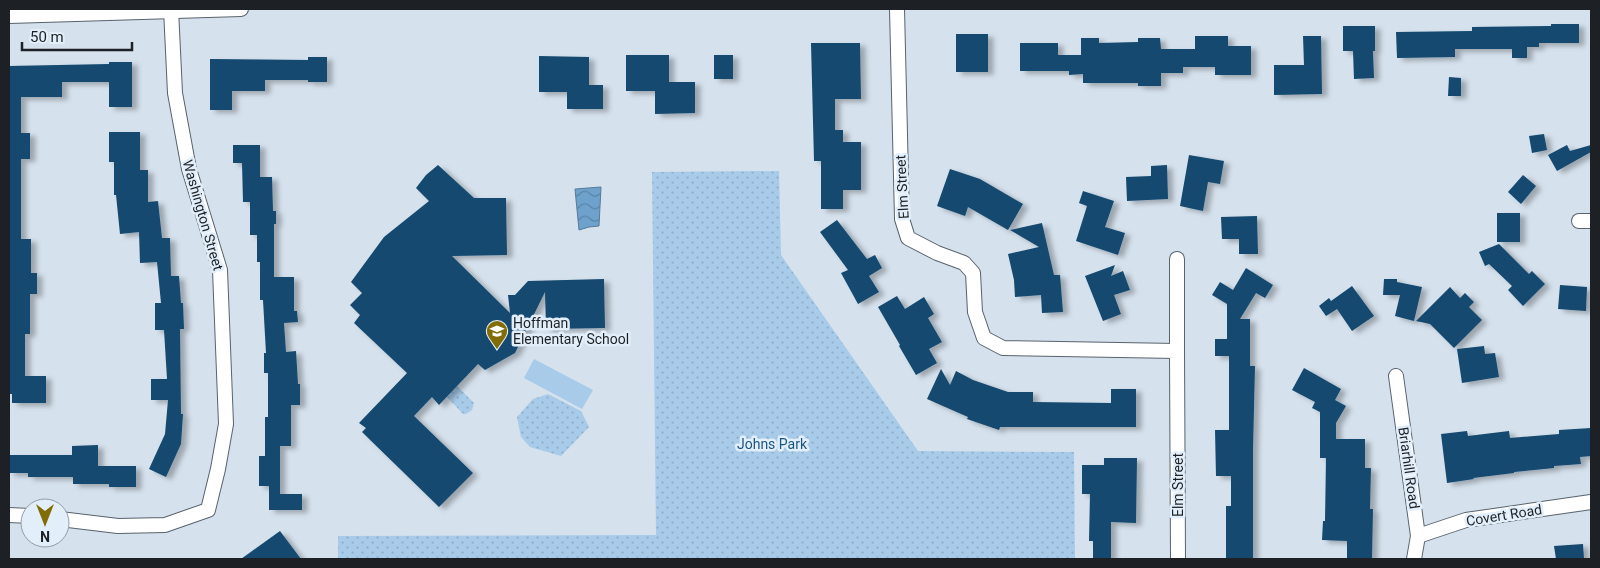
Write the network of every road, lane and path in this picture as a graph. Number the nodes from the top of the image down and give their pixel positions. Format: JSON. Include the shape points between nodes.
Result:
{"nodes":[{"id":1,"x":241,"y":9,"type":"edge"},
{"id":2,"x":897,"y":9,"type":"edge"},
{"id":3,"x":172,"y":10,"type":"edge"},
{"id":4,"x":9,"y":16,"type":"edge"},
{"id":5,"x":1177,"y":259,"type":"dead end"},
{"id":6,"x":1177,"y":350,"type":"junction"},
{"id":7,"x":1396,"y":376,"type":"dead end"},
{"id":8,"x":1591,"y":502,"type":"edge"},
{"id":9,"x":70,"y":520,"type":"edge"},
{"id":10,"x":1418,"y":536,"type":"junction"},
{"id":11,"x":1178,"y":559,"type":"edge"},
{"id":12,"x":1414,"y":559,"type":"edge"}],
"edges":[{"from":1,"to":3,"type":"street"},
{"from":2,"to":6,"type":"street","name":"Elm Street","via":[[904,227],[908,238],[964,263],[973,273],[975,312],[984,338],[1003,348]]},
{"from":3,"to":4,"type":"street"},
{"from":3,"to":9,"type":"street","name":"Washington Street","via":[[175,93],[188,169],[220,270],[226,424],[218,469],[208,510],[165,525],[118,526]]},
{"from":5,"to":6,"type":"street","name":"Elm Street"},
{"from":6,"to":11,"type":"street","name":"Elm Street"},
{"from":7,"to":10,"type":"street","name":"Briarhill Road"},
{"from":8,"to":10,"type":"street","name":"Covert Road","via":[[1466,520]]},
{"from":10,"to":12,"type":"street","name":"Briarhill Road"}]}
